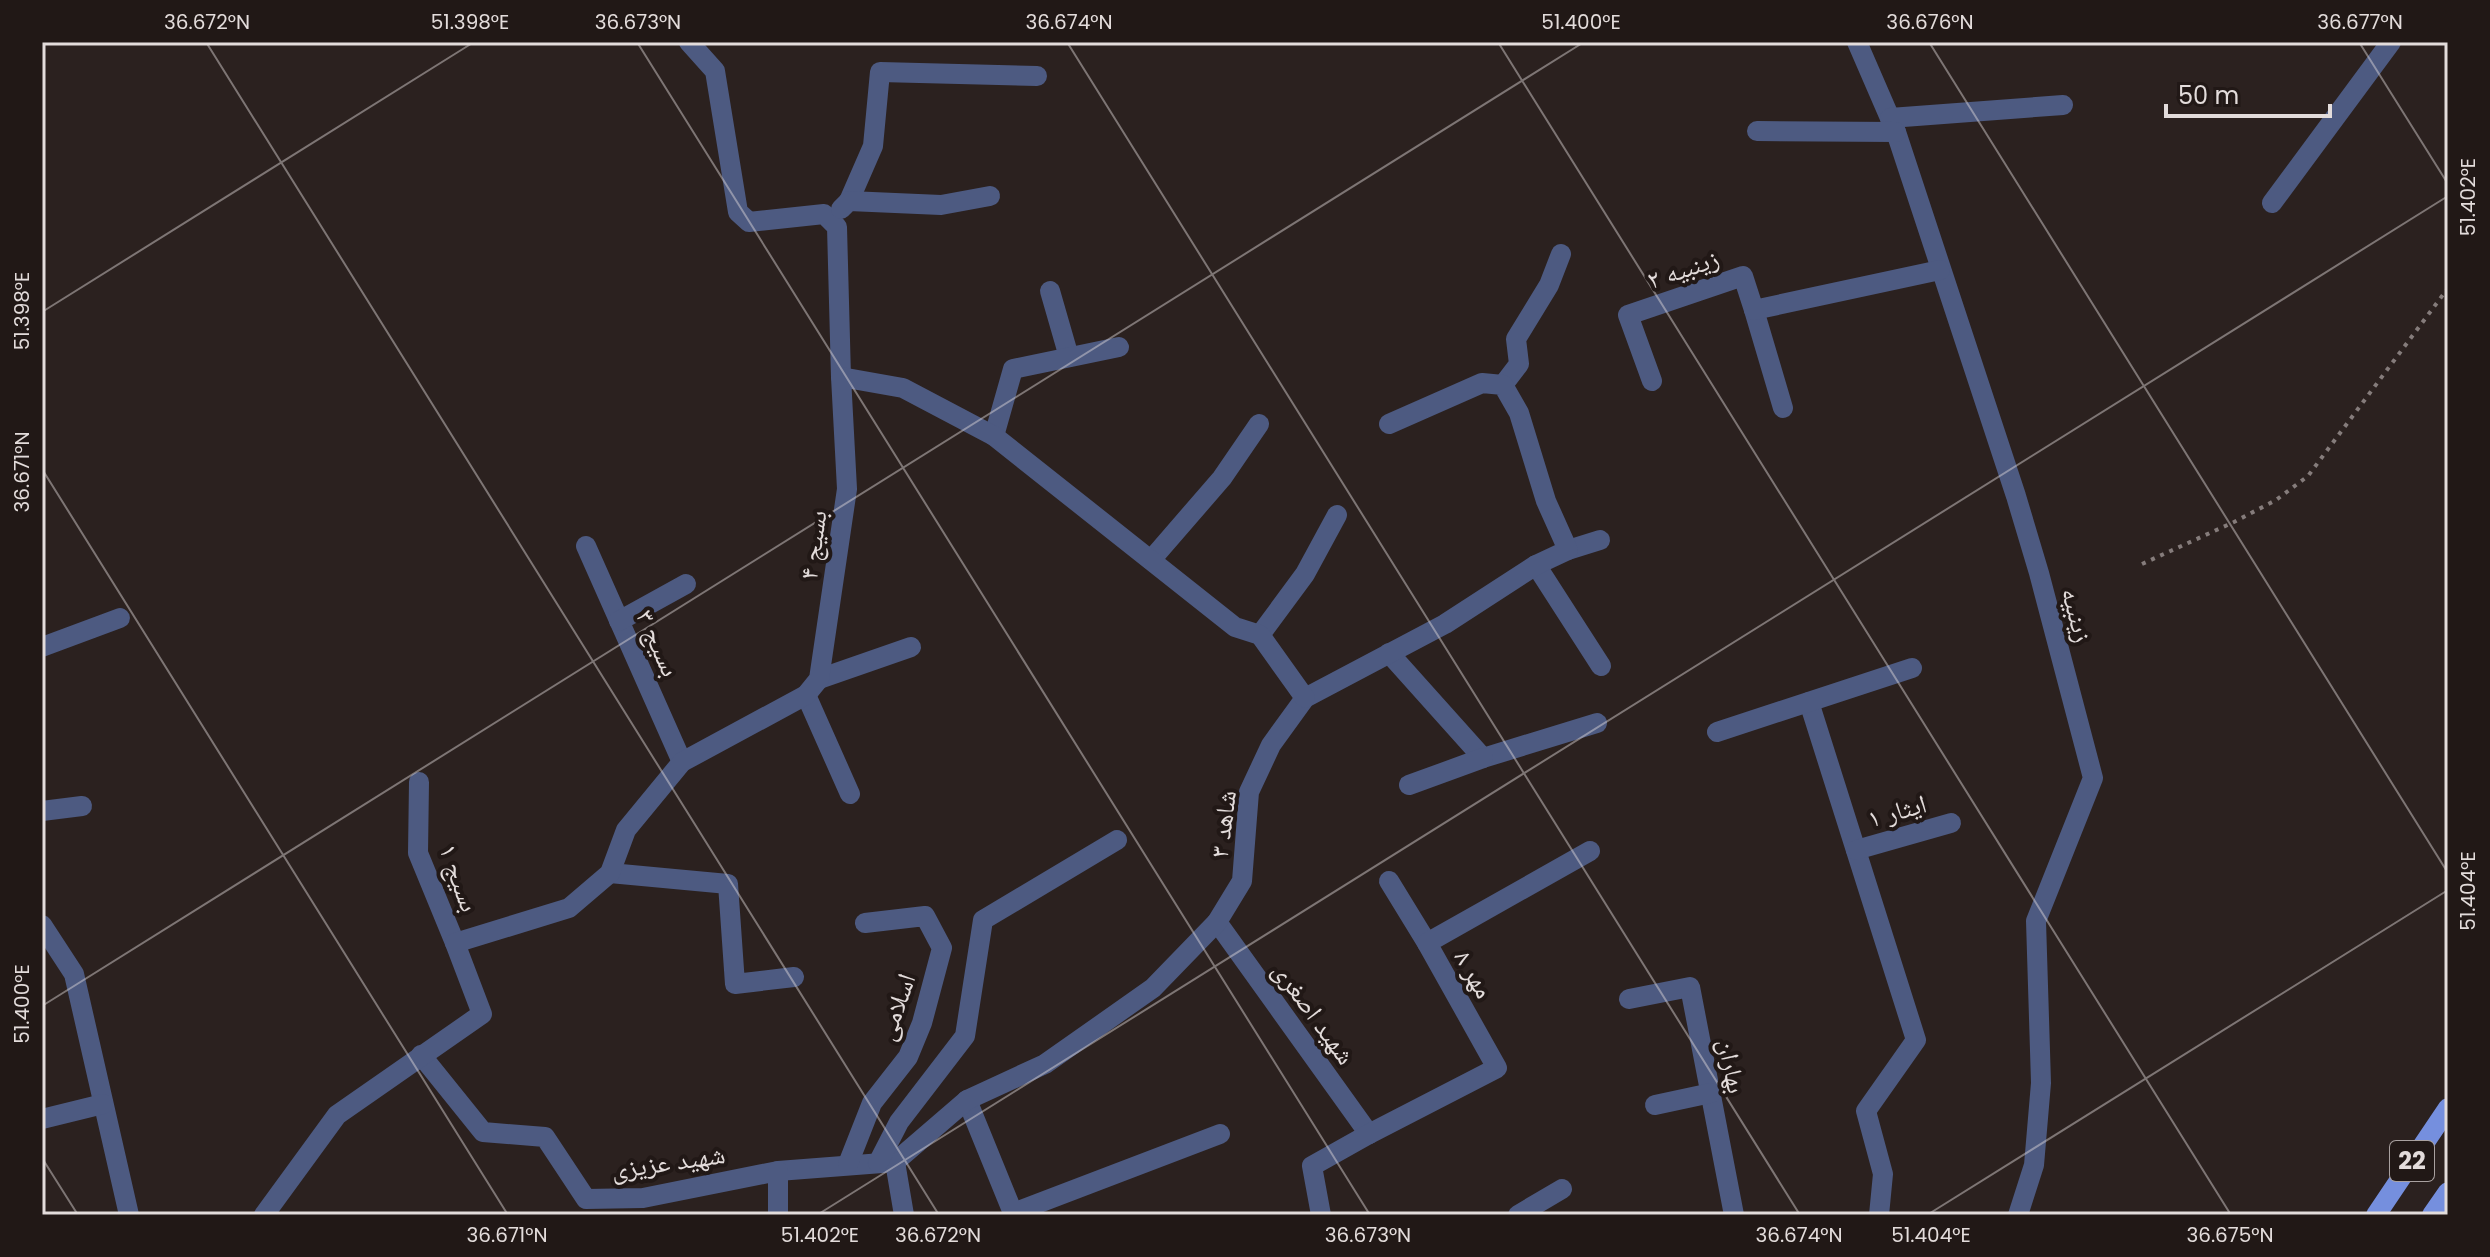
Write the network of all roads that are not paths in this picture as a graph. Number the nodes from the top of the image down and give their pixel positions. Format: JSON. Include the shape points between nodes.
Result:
{"nodes":[{"id":1,"x":689,"y":42,"type":"edge"},
{"id":2,"x":1857,"y":42,"type":"edge"},
{"id":3,"x":2391,"y":42,"type":"edge"},
{"id":4,"x":1037,"y":76,"type":"dead end"},
{"id":5,"x":2063,"y":105,"type":"dead end"},
{"id":6,"x":1893,"y":125,"type":"junction"},
{"id":7,"x":1757,"y":131,"type":"dead end"},
{"id":8,"x":990,"y":196,"type":"dead end"},
{"id":9,"x":849,"y":201,"type":"junction"},
{"id":10,"x":2272,"y":203,"type":"dead end"},
{"id":11,"x":830,"y":220,"type":"junction"},
{"id":12,"x":1561,"y":254,"type":"dead end"},
{"id":13,"x":1940,"y":270,"type":"junction"},
{"id":14,"x":1050,"y":291,"type":"dead end"},
{"id":15,"x":1754,"y":310,"type":"junction"},
{"id":16,"x":1119,"y":347,"type":"dead end"},
{"id":17,"x":1069,"y":357,"type":"junction"},
{"id":18,"x":841,"y":377,"type":"junction"},
{"id":19,"x":1652,"y":381,"type":"dead end"},
{"id":20,"x":1503,"y":385,"type":"junction"},
{"id":21,"x":1783,"y":408,"type":"dead end"},
{"id":22,"x":1259,"y":424,"type":"dead end"},
{"id":23,"x":1389,"y":424,"type":"dead end"},
{"id":24,"x":994,"y":436,"type":"junction"},
{"id":25,"x":1337,"y":515,"type":"dead end"},
{"id":26,"x":1600,"y":540,"type":"dead end"},
{"id":27,"x":586,"y":546,"type":"dead end"},
{"id":28,"x":1568,"y":550,"type":"junction"},
{"id":29,"x":1151,"y":560,"type":"junction"},
{"id":30,"x":1536,"y":565,"type":"junction"},
{"id":31,"x":686,"y":584,"type":"dead end"},
{"id":32,"x":120,"y":618,"type":"dead end"},
{"id":33,"x":619,"y":621,"type":"junction"},
{"id":34,"x":1260,"y":635,"type":"junction"},
{"id":35,"x":42,"y":647,"type":"edge"},
{"id":36,"x":911,"y":647,"type":"dead end"},
{"id":37,"x":1389,"y":653,"type":"junction"},
{"id":38,"x":1601,"y":666,"type":"dead end"},
{"id":39,"x":1912,"y":668,"type":"dead end"},
{"id":40,"x":813,"y":687,"type":"junction"},
{"id":41,"x":1305,"y":698,"type":"junction"},
{"id":42,"x":1809,"y":702,"type":"junction"},
{"id":43,"x":1597,"y":723,"type":"dead end"},
{"id":44,"x":1717,"y":732,"type":"dead end"},
{"id":45,"x":1483,"y":758,"type":"junction"},
{"id":46,"x":682,"y":762,"type":"junction"},
{"id":47,"x":419,"y":782,"type":"dead end"},
{"id":48,"x":1409,"y":785,"type":"dead end"},
{"id":49,"x":850,"y":794,"type":"dead end"},
{"id":50,"x":82,"y":806,"type":"dead end"},
{"id":51,"x":42,"y":811,"type":"edge"},
{"id":52,"x":1951,"y":823,"type":"dead end"},
{"id":53,"x":1117,"y":840,"type":"dead end"},
{"id":54,"x":1856,"y":850,"type":"junction"},
{"id":55,"x":1590,"y":851,"type":"dead end"},
{"id":56,"x":610,"y":873,"type":"junction"},
{"id":57,"x":1389,"y":881,"type":"dead end"},
{"id":58,"x":1217,"y":922,"type":"junction"},
{"id":59,"x":865,"y":923,"type":"dead end"},
{"id":60,"x":42,"y":925,"type":"edge"},
{"id":61,"x":455,"y":943,"type":"junction"},
{"id":62,"x":1427,"y":943,"type":"junction"},
{"id":63,"x":794,"y":977,"type":"dead end"},
{"id":64,"x":1629,"y":999,"type":"dead end"},
{"id":65,"x":421,"y":1055,"type":"junction"},
{"id":66,"x":1711,"y":1093,"type":"junction"},
{"id":67,"x":967,"y":1100,"type":"junction"},
{"id":68,"x":103,"y":1104,"type":"junction"},
{"id":69,"x":1655,"y":1105,"type":"dead end"},
{"id":70,"x":2447,"y":1110,"type":"edge"},
{"id":71,"x":42,"y":1119,"type":"edge"},
{"id":72,"x":1220,"y":1134,"type":"dead end"},
{"id":73,"x":1369,"y":1134,"type":"junction"},
{"id":74,"x":887,"y":1162,"type":"junction"},
{"id":75,"x":848,"y":1164,"type":"junction"},
{"id":76,"x":778,"y":1171,"type":"junction"},
{"id":77,"x":1562,"y":1189,"type":"dead end"},
{"id":78,"x":2448,"y":1192,"type":"edge"},
{"id":79,"x":129,"y":1215,"type":"edge"},
{"id":80,"x":264,"y":1215,"type":"edge"},
{"id":81,"x":778,"y":1215,"type":"edge"},
{"id":82,"x":904,"y":1215,"type":"edge"},
{"id":83,"x":1321,"y":1215,"type":"edge"},
{"id":84,"x":1518,"y":1215,"type":"edge"},
{"id":85,"x":1734,"y":1215,"type":"edge"},
{"id":86,"x":1879,"y":1215,"type":"edge"},
{"id":87,"x":2018,"y":1215,"type":"edge"},
{"id":88,"x":2376,"y":1215,"type":"edge"},
{"id":89,"x":2432,"y":1215,"type":"edge"}],
"edges":[{"from":1,"to":11,"type":"street","via":[[715,71],[738,212],[749,222],[824,214]]},
{"from":2,"to":6,"type":"street","name":"زینبیه"},
{"from":3,"to":10,"type":"street"},
{"from":4,"to":9,"type":"street","via":[[880,72],[873,146]]},
{"from":5,"to":6,"type":"street"},
{"from":6,"to":7,"type":"street"},
{"from":6,"to":13,"type":"street","name":"زینبیه"},
{"from":8,"to":9,"type":"street","via":[[941,205]]},
{"from":9,"to":11,"type":"street"},
{"from":11,"to":18,"type":"street","name":"بسیج ۴","via":[[837,227]]},
{"from":12,"to":20,"type":"street","via":[[1516,339],[1519,364]]},
{"from":13,"to":15,"type":"street"},
{"from":13,"to":87,"type":"street","name":"زینبیه","via":[[2035,560],[2093,778],[2036,921],[2041,1083],[2034,1165]]},
{"from":14,"to":17,"type":"street"},
{"from":15,"to":19,"type":"street","name":"زینبیه ۲","via":[[1743,276],[1628,315]]},
{"from":15,"to":21,"type":"street"},
{"from":16,"to":17,"type":"street"},
{"from":17,"to":24,"type":"street","via":[[1013,369]]},
{"from":18,"to":24,"type":"street","via":[[903,388]]},
{"from":18,"to":40,"type":"street","name":"بسیج ۴","via":[[847,489]]},
{"from":20,"to":23,"type":"street","via":[[1482,383]]},
{"from":20,"to":28,"type":"street","via":[[1519,413],[1546,501]]},
{"from":22,"to":29,"type":"street","via":[[1222,478]]},
{"from":24,"to":29,"type":"street"},
{"from":25,"to":34,"type":"street","via":[[1305,574]]},
{"from":26,"to":28,"type":"street","name":"شاهد ۳"},
{"from":27,"to":33,"type":"street","name":"بسیج ۳"},
{"from":28,"to":30,"type":"street","name":"شاهد ۳"},
{"from":29,"to":34,"type":"street","via":[[1235,627]]},
{"from":30,"to":37,"type":"street","name":"شاهد ۳"},
{"from":30,"to":38,"type":"street"},
{"from":31,"to":33,"type":"street"},
{"from":32,"to":35,"type":"street"},
{"from":33,"to":46,"type":"street","name":"بسیج ۳"},
{"from":34,"to":41,"type":"street"},
{"from":36,"to":40,"type":"street"},
{"from":37,"to":41,"type":"street","name":"شاهد ۳"},
{"from":37,"to":45,"type":"street"},
{"from":39,"to":42,"type":"street"},
{"from":40,"to":46,"type":"street"},
{"from":40,"to":49,"type":"street"},
{"from":41,"to":58,"type":"street","name":"شاهد ۳","via":[[1271,745],[1249,792],[1242,881]]},
{"from":42,"to":44,"type":"street"},
{"from":42,"to":54,"type":"street"},
{"from":43,"to":45,"type":"street"},
{"from":45,"to":48,"type":"street"},
{"from":46,"to":56,"type":"street","via":[[626,830]]},
{"from":47,"to":61,"type":"street","name":"بسیج ۱","via":[[418,853]]},
{"from":50,"to":51,"type":"street"},
{"from":52,"to":54,"type":"street","name":"ایثار ۱"},
{"from":53,"to":74,"type":"street","via":[[983,920],[965,1036],[899,1122]]},
{"from":54,"to":86,"type":"street","via":[[1916,1040],[1866,1111],[1883,1174]]},
{"from":55,"to":62,"type":"street","name":"مهر ۸"},
{"from":56,"to":61,"type":"street","via":[[569,908]]},
{"from":56,"to":63,"type":"street","via":[[728,884],[735,984]]},
{"from":57,"to":62,"type":"street"},
{"from":58,"to":67,"type":"street","name":"شاهد ۳","via":[[1153,988],[1045,1064]]},
{"from":58,"to":73,"type":"street","name":"شهید اصغری"},
{"from":59,"to":75,"type":"street","name":"اسلامی","via":[[925,916],[942,948],[908,1057],[872,1103]]},
{"from":60,"to":68,"type":"street","via":[[74,974]]},
{"from":61,"to":65,"type":"street","via":[[482,1014]]},
{"from":62,"to":73,"type":"street","name":"مهر ۸","via":[[1497,1068]]},
{"from":64,"to":66,"type":"street","name":"بهاران","via":[[1690,987]]},
{"from":65,"to":76,"type":"street","name":"شهید عزیزی","via":[[483,1132],[545,1137],[586,1199],[643,1198]]},
{"from":65,"to":80,"type":"street","via":[[337,1115]]},
{"from":66,"to":69,"type":"street"},
{"from":66,"to":85,"type":"street","name":"بهاران"},
{"from":67,"to":72,"type":"street","via":[[1013,1213]]},
{"from":67,"to":74,"type":"street","name":"شاهد ۳"},
{"from":68,"to":71,"type":"street"},
{"from":68,"to":79,"type":"street"},
{"from":70,"to":88,"type":"main road","number":"22"},
{"from":73,"to":83,"type":"street","via":[[1312,1166]]},
{"from":74,"to":75,"type":"street","name":"شهید عزیزی"},
{"from":74,"to":82,"type":"street"},
{"from":75,"to":76,"type":"street","name":"شهید عزیزی"},
{"from":76,"to":81,"type":"street"},
{"from":77,"to":84,"type":"street"},
{"from":78,"to":89,"type":"main road"}]}
